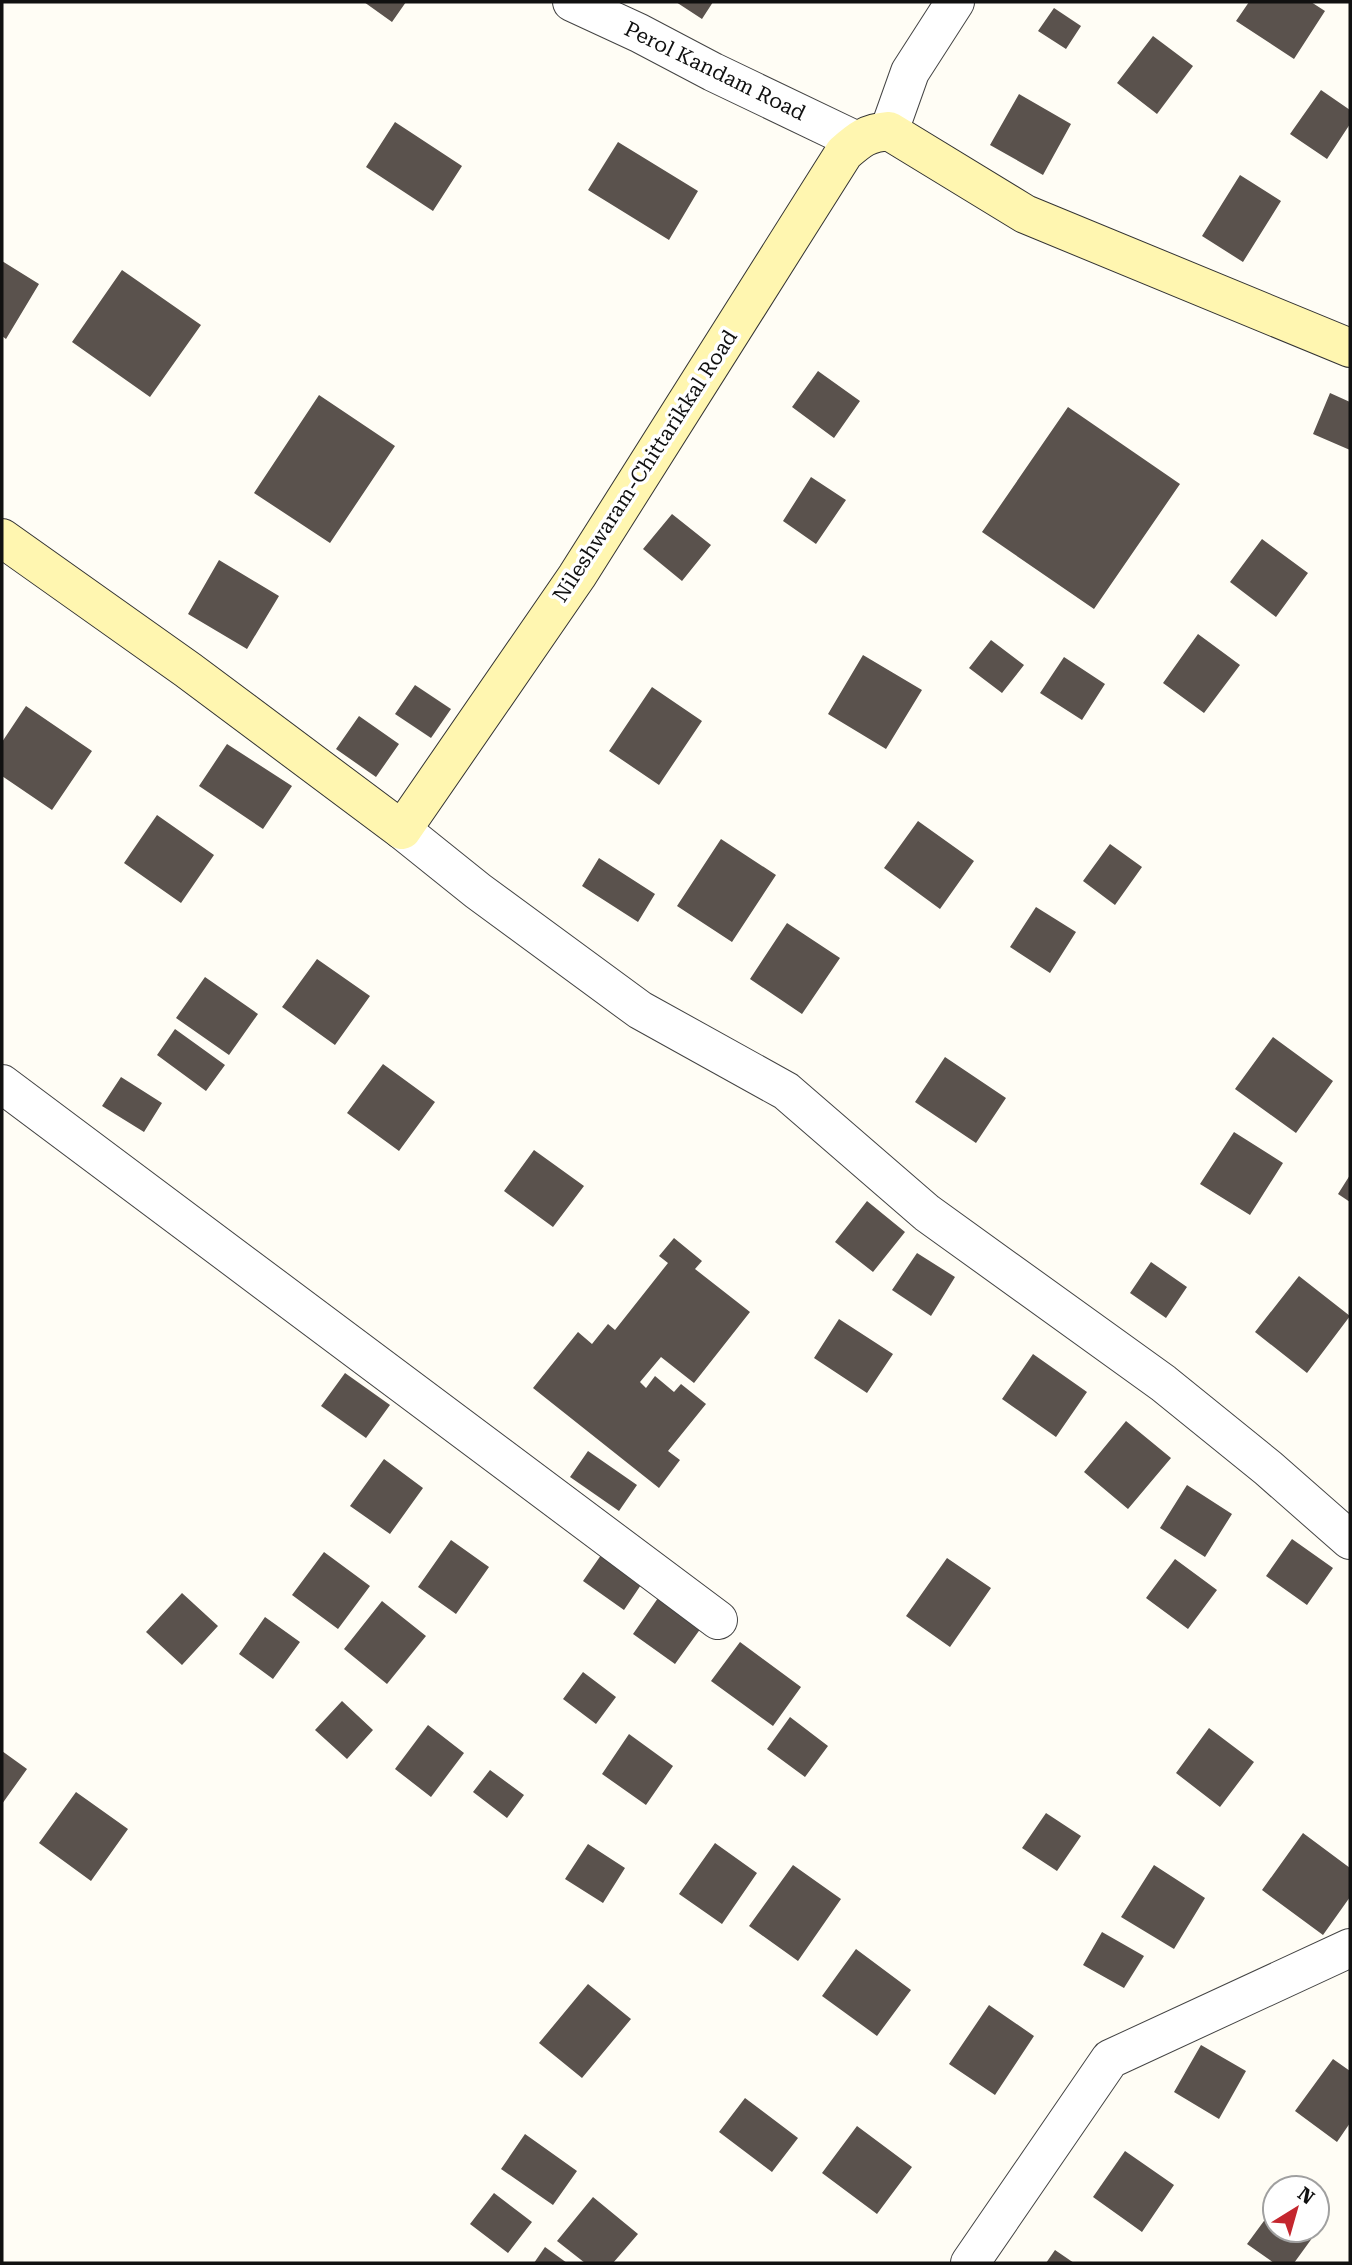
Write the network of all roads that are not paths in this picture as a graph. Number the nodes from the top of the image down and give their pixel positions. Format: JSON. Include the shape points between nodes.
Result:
{"nodes":[{"id":1,"x":572,"y":2,"type":"edge"},
{"id":2,"x":955,"y":2,"type":"edge"},
{"id":3,"x":873,"y":136,"type":"junction"},
{"id":4,"x":1350,"y":348,"type":"edge"},
{"id":5,"x":2,"y":538,"type":"edge"},
{"id":6,"x":402,"y":830,"type":"junction"},
{"id":7,"x":2,"y":1084,"type":"edge"},
{"id":8,"x":1350,"y":1540,"type":"edge"},
{"id":9,"x":718,"y":1620,"type":"dead end"},
{"id":10,"x":1350,"y":1948,"type":"edge"},
{"id":11,"x":970,"y":2263,"type":"edge"}],
"edges":[{"from":1,"to":3,"type":"street","name":"Perol Kandam Road"},
{"from":2,"to":3,"type":"street"},
{"from":3,"to":4,"type":"main road","via":[[1025,214]]},
{"from":3,"to":6,"type":"main road","name":"Nileshwaram-Chittarikkal Road","via":[[844,153],[577,576]]},
{"from":5,"to":6,"type":"main road"},
{"from":6,"to":8,"type":"street","via":[[640,1010],[786,1091],[927,1213],[1163,1384]]},
{"from":7,"to":9,"type":"street"},
{"from":10,"to":11,"type":"street","via":[[1110,2059]]}]}
